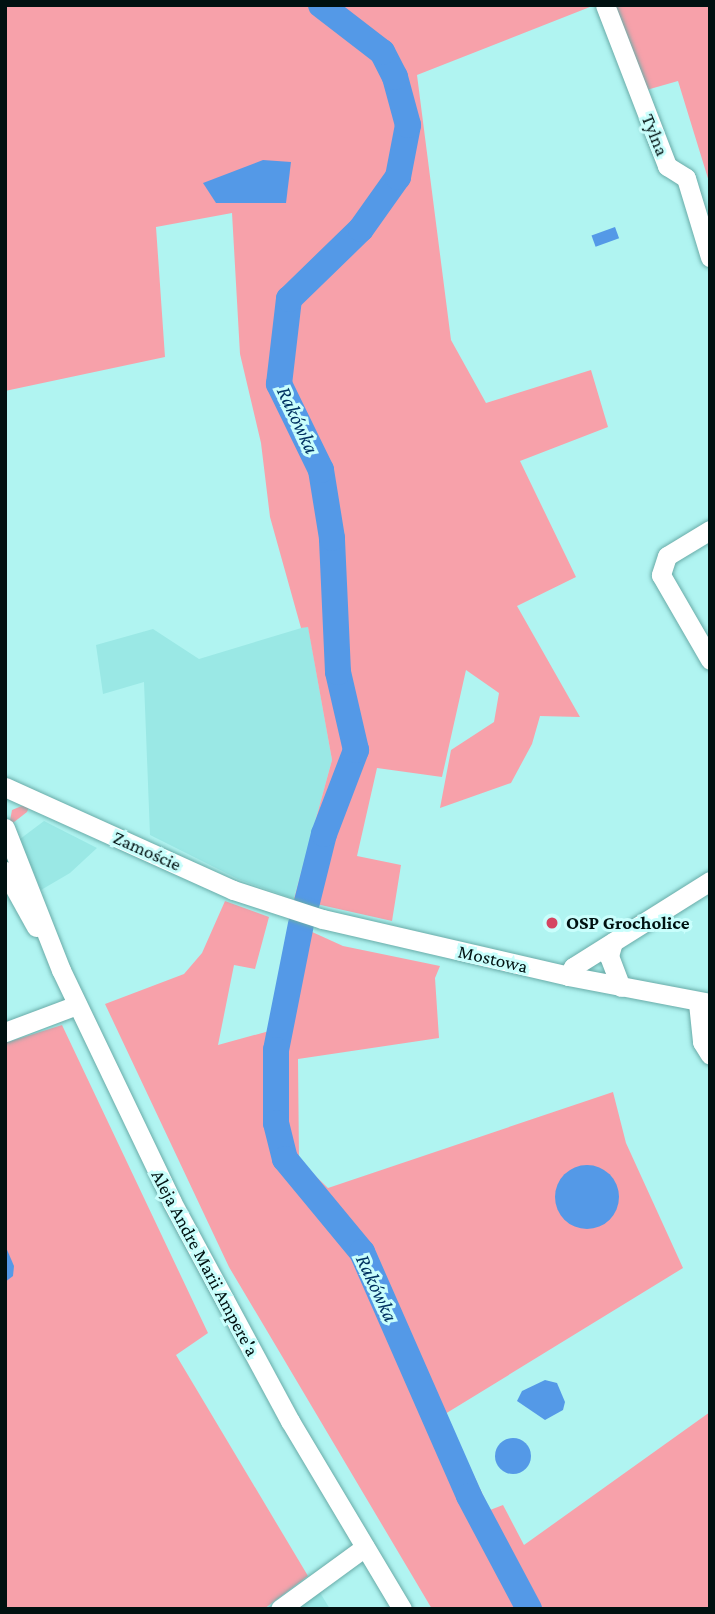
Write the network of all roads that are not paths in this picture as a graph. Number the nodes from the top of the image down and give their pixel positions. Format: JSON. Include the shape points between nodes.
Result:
{"nodes":[{"id":1,"x":605,"y":5,"type":"edge"},
{"id":2,"x":710,"y":257,"type":"edge"},
{"id":3,"x":710,"y":530,"type":"edge"},
{"id":4,"x":710,"y":660,"type":"edge"},
{"id":5,"x":5,"y":788,"type":"edge"},
{"id":6,"x":26,"y":797,"type":"junction"},
{"id":7,"x":5,"y":809,"type":"edge"},
{"id":8,"x":5,"y":828,"type":"edge"},
{"id":9,"x":5,"y":871,"type":"edge"},
{"id":10,"x":710,"y":881,"type":"edge"},
{"id":11,"x":291,"y":909,"type":"joint"},
{"id":12,"x":613,"y":942,"type":"junction"},
{"id":13,"x":61,"y":970,"type":"junction"},
{"id":14,"x":568,"y":976,"type":"junction"},
{"id":15,"x":621,"y":988,"type":"junction"},
{"id":16,"x":704,"y":1003,"type":"edge"},
{"id":17,"x":77,"y":1005,"type":"junction"},
{"id":18,"x":5,"y":1032,"type":"edge"},
{"id":19,"x":710,"y":1055,"type":"edge"},
{"id":20,"x":365,"y":1547,"type":"junction"},
{"id":21,"x":280,"y":1609,"type":"edge"},
{"id":22,"x":402,"y":1609,"type":"edge"}],
"edges":[{"from":1,"to":2,"type":"street","name":"Tylna","via":[[667,166],[686,178]]},
{"from":3,"to":4,"type":"street","via":[[667,556],[661,575]]},
{"from":5,"to":6,"type":"street","name":"Zamoście"},
{"from":6,"to":7,"type":"street"},
{"from":6,"to":11,"type":"street","name":"Zamoście","via":[[233,890]]},
{"from":8,"to":13,"type":"street","name":"Aleja Andre Marii Ampere'a"},
{"from":9,"to":13,"type":"street","name":"Aleja Andre Marii Ampere'a"},
{"from":10,"to":12,"type":"street"},
{"from":11,"to":14,"type":"street","name":"Mostowa"},
{"from":12,"to":14,"type":"street","via":[[573,967]]},
{"from":12,"to":15,"type":"street","via":[[609,956]]},
{"from":13,"to":17,"type":"street","name":"Aleja Andre Marii Ampere'a"},
{"from":14,"to":15,"type":"street","name":"Mostowa"},
{"from":15,"to":16,"type":"street","name":"Mostowa"},
{"from":16,"to":19,"type":"street","via":[[702,1042]]},
{"from":17,"to":18,"type":"street"},
{"from":17,"to":20,"type":"street","name":"Aleja Andre Marii Ampere'a","via":[[229,1311]]},
{"from":20,"to":21,"type":"street"},
{"from":20,"to":22,"type":"street","name":"Aleja Andre Marii Ampere'a"}]}
